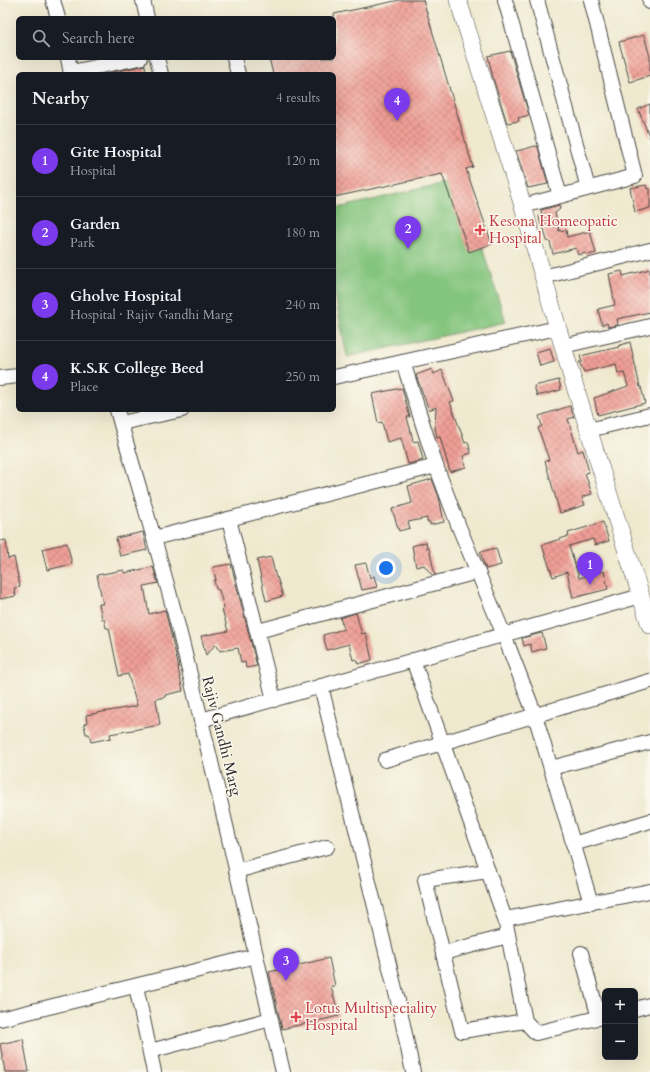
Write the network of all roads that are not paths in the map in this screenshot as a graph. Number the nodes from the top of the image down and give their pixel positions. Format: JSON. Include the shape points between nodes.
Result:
{"nodes":[{"id":1,"x":53,"y":0,"type":"edge"},
{"id":2,"x":142,"y":0,"type":"edge"},
{"id":3,"x":458,"y":0,"type":"edge"},
{"id":4,"x":505,"y":0,"type":"edge"},
{"id":5,"x":537,"y":0,"type":"edge"},
{"id":6,"x":591,"y":0,"type":"edge"},
{"id":7,"x":57,"y":16,"type":"edge"},
{"id":8,"x":146,"y":16,"type":"edge"},
{"id":9,"x":126,"y":60,"type":"edge"},
{"id":10,"x":158,"y":60,"type":"edge"},
{"id":11,"x":234,"y":60,"type":"edge"},
{"id":12,"x":70,"y":68,"type":"edge"},
{"id":13,"x":160,"y":72,"type":"edge"},
{"id":14,"x":238,"y":72,"type":"edge"},
{"id":15,"x":588,"y":188,"type":"junction"},
{"id":16,"x":560,"y":196,"type":"junction"},
{"id":17,"x":523,"y":206,"type":"junction"},
{"id":18,"x":650,"y":250,"type":"edge"},
{"id":19,"x":543,"y":277,"type":"junction"},
{"id":20,"x":650,"y":326,"type":"edge"},
{"id":21,"x":558,"y":328,"type":"junction"},
{"id":22,"x":563,"y":346,"type":"junction"},
{"id":23,"x":403,"y":362,"type":"junction"},
{"id":24,"x":16,"y":376,"type":"edge"},
{"id":25,"x":336,"y":377,"type":"edge"},
{"id":26,"x":0,"y":378,"type":"edge"},
{"id":27,"x":164,"y":412,"type":"edge"},
{"id":28,"x":650,"y":415,"type":"edge"},
{"id":29,"x":119,"y":417,"type":"edge"},
{"id":30,"x":589,"y":430,"type":"junction"},
{"id":31,"x":436,"y":466,"type":"junction"},
{"id":32,"x":230,"y":519,"type":"junction"},
{"id":33,"x":154,"y":538,"type":"junction"},
{"id":34,"x":477,"y":572,"type":"junction"},
{"id":35,"x":645,"y":602,"type":"edge"},
{"id":36,"x":650,"y":625,"type":"edge"},
{"id":37,"x":258,"y":631,"type":"junction"},
{"id":38,"x":504,"y":635,"type":"junction"},
{"id":39,"x":413,"y":660,"type":"junction"},
{"id":40,"x":650,"y":681,"type":"edge"},
{"id":41,"x":321,"y":686,"type":"junction"},
{"id":42,"x":274,"y":700,"type":"junction"},
{"id":43,"x":535,"y":715,"type":"junction"},
{"id":44,"x":201,"y":720,"type":"junction"},
{"id":45,"x":650,"y":742,"type":"edge"},
{"id":46,"x":442,"y":743,"type":"junction"},
{"id":47,"x":385,"y":760,"type":"dead end"},
{"id":48,"x":551,"y":768,"type":"junction"},
{"id":49,"x":650,"y":821,"type":"edge"},
{"id":50,"x":573,"y":844,"type":"junction"},
{"id":51,"x":327,"y":847,"type":"dead end"},
{"id":52,"x":236,"y":871,"type":"junction"},
{"id":53,"x":488,"y":871,"type":"junction"},
{"id":54,"x":650,"y":891,"type":"edge"},
{"id":55,"x":591,"y":903,"type":"junction"},
{"id":56,"x":505,"y":919,"type":"junction"},
{"id":57,"x":508,"y":936,"type":"junction"},
{"id":58,"x":443,"y":952,"type":"junction"},
{"id":59,"x":581,"y":953,"type":"dead end"},
{"id":60,"x":256,"y":956,"type":"junction"},
{"id":61,"x":136,"y":986,"type":"junction"},
{"id":62,"x":650,"y":1005,"type":"edge"},
{"id":63,"x":638,"y":1008,"type":"edge"},
{"id":64,"x":602,"y":1017,"type":"edge"},
{"id":65,"x":0,"y":1019,"type":"edge"},
{"id":66,"x":271,"y":1019,"type":"junction"},
{"id":67,"x":525,"y":1021,"type":"junction"},
{"id":68,"x":150,"y":1051,"type":"junction"},
{"id":69,"x":154,"y":1072,"type":"edge"},
{"id":70,"x":283,"y":1072,"type":"edge"},
{"id":71,"x":413,"y":1072,"type":"edge"}],
"edges":[{"from":1,"to":7,"type":"street"},
{"from":2,"to":8,"type":"street"},
{"from":3,"to":17,"type":"street"},
{"from":4,"to":16,"type":"street"},
{"from":5,"to":15,"type":"street"},
{"from":6,"to":15,"type":"street","via":[[635,176]]},
{"from":9,"to":12,"type":"street"},
{"from":10,"to":13,"type":"street"},
{"from":11,"to":14,"type":"street"},
{"from":15,"to":16,"type":"street"},
{"from":16,"to":17,"type":"street"},
{"from":17,"to":19,"type":"street"},
{"from":18,"to":19,"type":"street"},
{"from":19,"to":21,"type":"street"},
{"from":20,"to":22,"type":"street"},
{"from":21,"to":22,"type":"street"},
{"from":21,"to":23,"type":"street"},
{"from":22,"to":30,"type":"street"},
{"from":23,"to":25,"type":"street"},
{"from":23,"to":31,"type":"street"},
{"from":24,"to":26,"type":"street"},
{"from":27,"to":29,"type":"street"},
{"from":28,"to":30,"type":"street"},
{"from":29,"to":33,"type":"street","name":"Rajiv Gandhi Marg"},
{"from":30,"to":35,"type":"street"},
{"from":31,"to":32,"type":"street"},
{"from":31,"to":34,"type":"street"},
{"from":32,"to":33,"type":"street"},
{"from":32,"to":37,"type":"street"},
{"from":33,"to":44,"type":"street","name":"Rajiv Gandhi Marg"},
{"from":34,"to":37,"type":"street"},
{"from":34,"to":38,"type":"street"},
{"from":35,"to":36,"type":"street"},
{"from":35,"to":38,"type":"street"},
{"from":37,"to":42,"type":"street"},
{"from":38,"to":39,"type":"street"},
{"from":38,"to":43,"type":"street"},
{"from":39,"to":41,"type":"street"},
{"from":39,"to":46,"type":"street"},
{"from":40,"to":43,"type":"street"},
{"from":41,"to":42,"type":"street"},
{"from":41,"to":71,"type":"street"},
{"from":42,"to":44,"type":"street"},
{"from":43,"to":46,"type":"street"},
{"from":43,"to":48,"type":"street"},
{"from":44,"to":52,"type":"street","name":"Rajiv Gandhi Marg"},
{"from":45,"to":48,"type":"street"},
{"from":46,"to":47,"type":"street"},
{"from":46,"to":53,"type":"street"},
{"from":48,"to":50,"type":"street"},
{"from":49,"to":50,"type":"street"},
{"from":50,"to":55,"type":"street"},
{"from":51,"to":52,"type":"street"},
{"from":52,"to":60,"type":"street","name":"Rajiv Gandhi Marg"},
{"from":53,"to":56,"type":"street"},
{"from":53,"to":58,"type":"street","via":[[425,880]]},
{"from":54,"to":55,"type":"street"},
{"from":55,"to":56,"type":"street"},
{"from":56,"to":57,"type":"street"},
{"from":57,"to":58,"type":"street"},
{"from":57,"to":67,"type":"street"},
{"from":58,"to":67,"type":"street","via":[[462,1031]]},
{"from":59,"to":64,"type":"street"},
{"from":60,"to":61,"type":"street"},
{"from":60,"to":66,"type":"street","name":"Rajiv Gandhi Marg"},
{"from":61,"to":65,"type":"street"},
{"from":61,"to":68,"type":"street"},
{"from":62,"to":63,"type":"street"},
{"from":64,"to":67,"type":"street","via":[[536,1033]]},
{"from":66,"to":68,"type":"street"},
{"from":66,"to":70,"type":"street","name":"Rajiv Gandhi Marg"},
{"from":68,"to":69,"type":"street"}]}
